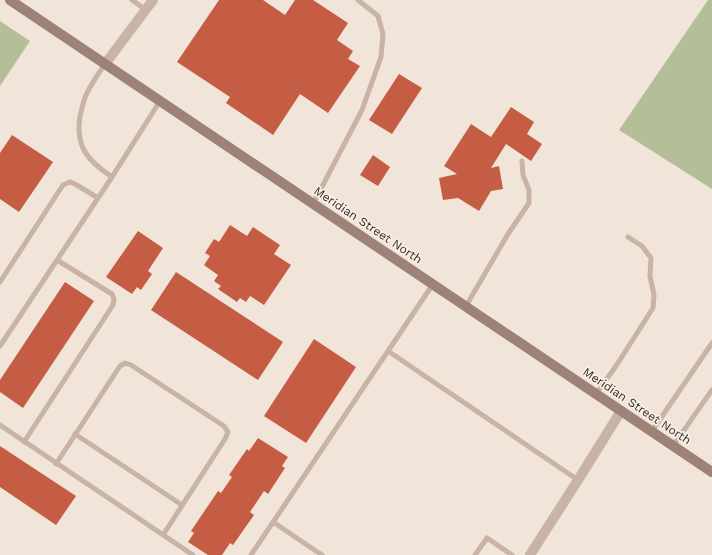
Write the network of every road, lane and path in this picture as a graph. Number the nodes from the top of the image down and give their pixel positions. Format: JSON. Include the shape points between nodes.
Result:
{"nodes":[{"id":1,"x":10,"y":0,"type":"edge"},
{"id":2,"x":132,"y":0,"type":"edge"},
{"id":3,"x":153,"y":0,"type":"edge"},
{"id":4,"x":358,"y":0,"type":"edge"},
{"id":5,"x":146,"y":10,"type":"junction"},
{"id":6,"x":104,"y":64,"type":"junction"},
{"id":7,"x":160,"y":101,"type":"junction"},
{"id":8,"x":522,"y":161,"type":"dead end"},
{"id":9,"x":112,"y":177,"type":"junction"},
{"id":10,"x":98,"y":198,"type":"junction"},
{"id":11,"x":313,"y":204,"type":"junction"},
{"id":12,"x":628,"y":237,"type":"dead end"},
{"id":13,"x":57,"y":260,"type":"junction"},
{"id":14,"x":0,"y":282,"type":"edge"},
{"id":15,"x":432,"y":284,"type":"junction"},
{"id":16,"x":466,"y":306,"type":"junction"},
{"id":17,"x":712,"y":343,"type":"edge"},
{"id":18,"x":0,"y":346,"type":"edge"},
{"id":19,"x":388,"y":351,"type":"junction"},
{"id":20,"x":712,"y":390,"type":"edge"},
{"id":21,"x":596,"y":394,"type":"junction"},
{"id":22,"x":621,"y":411,"type":"junction"},
{"id":23,"x":0,"y":425,"type":"edge"},
{"id":24,"x":652,"y":431,"type":"junction"},
{"id":25,"x":75,"y":434,"type":"junction"},
{"id":26,"x":24,"y":442,"type":"junction"},
{"id":27,"x":673,"y":446,"type":"junction"},
{"id":28,"x":56,"y":464,"type":"junction"},
{"id":29,"x":712,"y":472,"type":"edge"},
{"id":30,"x":578,"y":480,"type":"junction"},
{"id":31,"x":182,"y":505,"type":"junction"},
{"id":32,"x":273,"y":522,"type":"junction"},
{"id":33,"x":162,"y":535,"type":"junction"},
{"id":34,"x":193,"y":555,"type":"edge"},
{"id":35,"x":251,"y":555,"type":"edge"},
{"id":36,"x":322,"y":555,"type":"edge"},
{"id":37,"x":475,"y":555,"type":"edge"},
{"id":38,"x":512,"y":555,"type":"edge"},
{"id":39,"x":530,"y":555,"type":"edge"}],
"edges":[{"from":1,"to":6,"type":"street","name":"Meridian Street North"},
{"from":2,"to":5,"type":"lane"},
{"from":3,"to":5,"type":"street"},
{"from":4,"to":11,"type":"lane","via":[[378,16],[383,34],[381,57],[362,110]]},
{"from":5,"to":6,"type":"street"},
{"from":6,"to":7,"type":"street","name":"Meridian Street North"},
{"from":6,"to":9,"type":"lane","via":[[86,96],[79,125],[84,152],[92,162]]},
{"from":7,"to":9,"type":"lane"},
{"from":7,"to":11,"type":"street","name":"Meridian Street North"},
{"from":8,"to":16,"type":"lane","via":[[523,175],[529,190],[529,203]]},
{"from":9,"to":10,"type":"lane"},
{"from":10,"to":13,"type":"lane"},
{"from":10,"to":14,"type":"lane","via":[[70,182],[63,185]]},
{"from":11,"to":15,"type":"street","name":"Meridian Street North"},
{"from":12,"to":21,"type":"lane","via":[[642,246],[651,258],[653,308]]},
{"from":13,"to":18,"type":"lane"},
{"from":13,"to":26,"type":"lane","via":[[112,294],[113,305]]},
{"from":15,"to":16,"type":"street","name":"Meridian Street North"},
{"from":15,"to":19,"type":"lane"},
{"from":16,"to":21,"type":"street","name":"Meridian Street North"},
{"from":17,"to":24,"type":"lane"},
{"from":19,"to":30,"type":"lane"},
{"from":19,"to":32,"type":"lane"},
{"from":20,"to":27,"type":"lane"},
{"from":21,"to":22,"type":"street","name":"Meridian Street North"},
{"from":22,"to":24,"type":"street","name":"Meridian Street North"},
{"from":22,"to":30,"type":"street"},
{"from":23,"to":26,"type":"lane"},
{"from":24,"to":27,"type":"street","name":"Meridian Street North"},
{"from":25,"to":28,"type":"lane"},
{"from":25,"to":31,"type":"lane"},
{"from":25,"to":31,"type":"lane","via":[[120,366],[125,363],[224,426],[228,432],[226,439]]},
{"from":26,"to":28,"type":"lane"},
{"from":27,"to":29,"type":"street","name":"Meridian Street North"},
{"from":28,"to":33,"type":"lane"},
{"from":30,"to":39,"type":"street"},
{"from":31,"to":33,"type":"lane"},
{"from":32,"to":35,"type":"lane"},
{"from":32,"to":36,"type":"lane"},
{"from":33,"to":34,"type":"lane"},
{"from":37,"to":38,"type":"lane","via":[[486,538]]}]}
